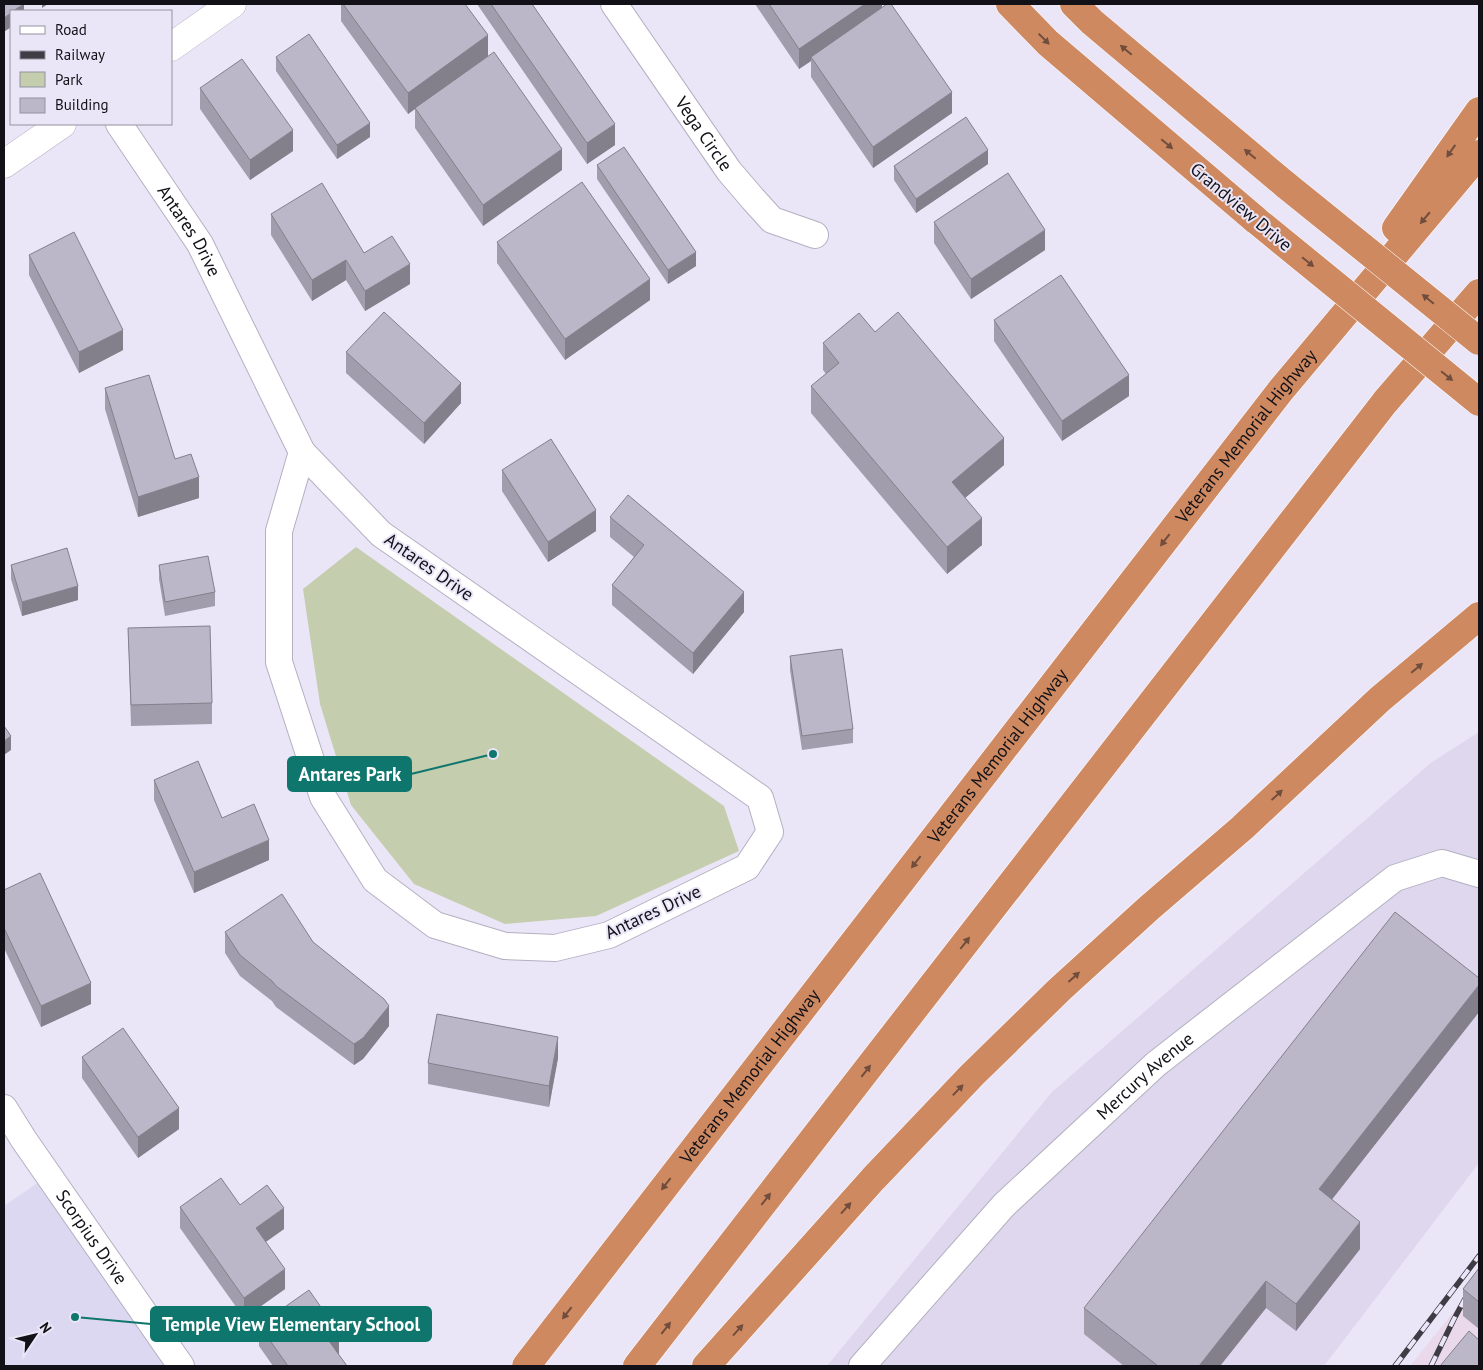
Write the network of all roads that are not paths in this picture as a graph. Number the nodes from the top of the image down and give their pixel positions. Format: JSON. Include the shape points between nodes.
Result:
{"nodes":[{"id":1,"x":232,"y":4,"type":"edge"},
{"id":2,"x":614,"y":4,"type":"edge"},
{"id":3,"x":1010,"y":4,"type":"edge"},
{"id":4,"x":1074,"y":4,"type":"edge"},
{"id":5,"x":172,"y":46,"type":"edge"},
{"id":6,"x":1479,"y":111,"type":"edge"},
{"id":7,"x":61,"y":125,"type":"edge"},
{"id":8,"x":120,"y":125,"type":"edge"},
{"id":9,"x":1479,"y":154,"type":"edge"},
{"id":10,"x":4,"y":164,"type":"edge"},
{"id":11,"x":815,"y":235,"type":"dead end"},
{"id":12,"x":1479,"y":292,"type":"edge"},
{"id":13,"x":1479,"y":340,"type":"edge"},
{"id":14,"x":1280,"y":390,"type":"junction"},
{"id":15,"x":1479,"y":402,"type":"edge"},
{"id":16,"x":302,"y":452,"type":"junction"},
{"id":17,"x":1478,"y":617,"type":"edge"},
{"id":18,"x":1479,"y":874,"type":"edge"},
{"id":19,"x":4,"y":1108,"type":"edge"},
{"id":20,"x":181,"y":1366,"type":"edge"},
{"id":21,"x":526,"y":1366,"type":"edge"},
{"id":22,"x":637,"y":1366,"type":"edge"},
{"id":23,"x":706,"y":1366,"type":"edge"},
{"id":24,"x":862,"y":1366,"type":"edge"}],
"edges":[{"from":1,"to":5,"type":"street"},
{"from":2,"to":11,"type":"street","name":"Vega Circle","via":[[729,171],[747,192],[772,220]]},
{"from":3,"to":15,"type":"highway","name":"Grandview Drive","one_way":true,"bridge":true,"via":[[1048,43]]},
{"from":13,"to":4,"type":"highway","one_way":true,"bridge":true,"via":[[1287,186]]},
{"from":6,"to":14,"type":"highway","one_way":true},
{"from":7,"to":10,"type":"street"},
{"from":8,"to":16,"type":"street","name":"Antares Drive","via":[[200,244]]},
{"from":9,"to":14,"type":"highway","name":"Veterans Memorial Highway","one_way":true},
{"from":22,"to":12,"type":"highway","one_way":true,"via":[[1385,402]]},
{"from":14,"to":21,"type":"highway","name":"Veterans Memorial Highway","one_way":true},
{"from":16,"to":16,"type":"street","name":"Antares Drive","via":[[381,534],[760,798],[770,832],[747,866],[609,935],[555,948],[505,946],[435,925],[375,880],[323,797],[279,662],[279,531]]},
{"from":23,"to":17,"type":"highway","one_way":true,"via":[[873,1179],[1059,990],[1242,828],[1380,699]]},
{"from":18,"to":24,"type":"street","name":"Mercury Avenue","via":[[1442,863],[1395,878],[1156,1064],[1004,1205]]},
{"from":19,"to":20,"type":"street","name":"Scorpius Drive"}]}
